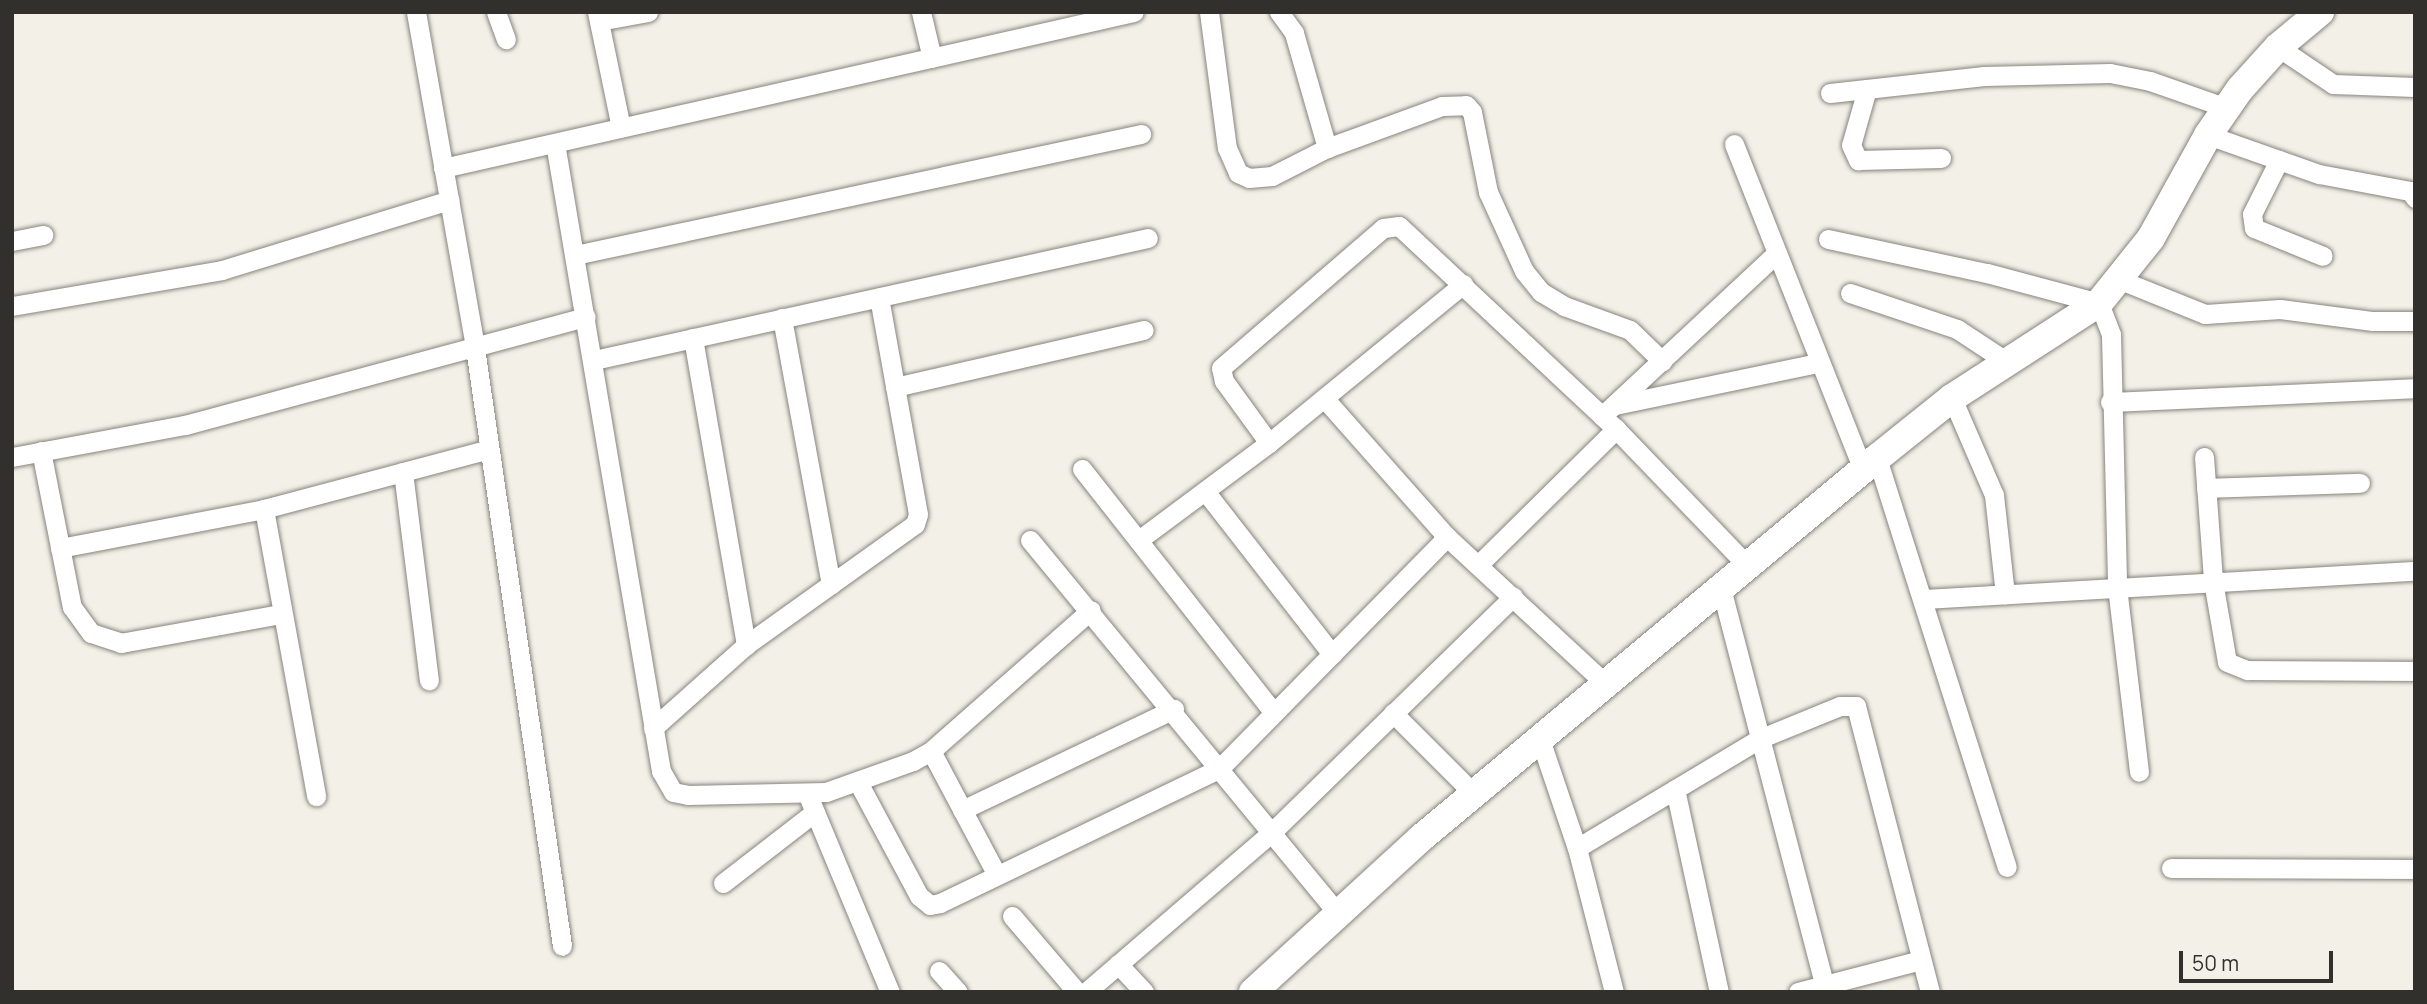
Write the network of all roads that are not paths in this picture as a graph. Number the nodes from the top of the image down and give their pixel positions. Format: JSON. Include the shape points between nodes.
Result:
{"nodes":[{"id":1,"x":416,"y":12,"type":"edge"},
{"id":2,"x":496,"y":12,"type":"edge"},
{"id":3,"x":648,"y":12,"type":"edge"},
{"id":4,"x":921,"y":12,"type":"edge"},
{"id":5,"x":1134,"y":12,"type":"edge"},
{"id":6,"x":1209,"y":12,"type":"edge"},
{"id":7,"x":1279,"y":12,"type":"edge"},
{"id":8,"x":2320,"y":12,"type":"edge"},
{"id":9,"x":598,"y":16,"type":"edge"},
{"id":10,"x":506,"y":39,"type":"dead end"},
{"id":11,"x":2278,"y":47,"type":"junction"},
{"id":12,"x":932,"y":58,"type":"junction"},
{"id":13,"x":2415,"y":87,"type":"edge"},
{"id":14,"x":1867,"y":89,"type":"junction"},
{"id":15,"x":1829,"y":93,"type":"dead end"},
{"id":16,"x":2227,"y":107,"type":"junction"},
{"id":17,"x":621,"y":128,"type":"junction"},
{"id":18,"x":1142,"y":134,"type":"dead end"},
{"id":19,"x":2208,"y":135,"type":"junction"},
{"id":20,"x":555,"y":143,"type":"junction"},
{"id":21,"x":1734,"y":144,"type":"dead end"},
{"id":22,"x":1327,"y":148,"type":"junction"},
{"id":23,"x":1941,"y":158,"type":"dead end"},
{"id":24,"x":2279,"y":160,"type":"junction"},
{"id":25,"x":443,"y":168,"type":"junction"},
{"id":26,"x":2415,"y":198,"type":"edge"},
{"id":27,"x":449,"y":200,"type":"junction"},
{"id":28,"x":43,"y":235,"type":"dead end"},
{"id":29,"x":1148,"y":238,"type":"dead end"},
{"id":30,"x":1828,"y":239,"type":"dead end"},
{"id":31,"x":12,"y":241,"type":"edge"},
{"id":32,"x":1777,"y":253,"type":"junction"},
{"id":33,"x":575,"y":255,"type":"junction"},
{"id":34,"x":2323,"y":256,"type":"dead end"},
{"id":35,"x":2118,"y":279,"type":"junction"},
{"id":36,"x":1463,"y":284,"type":"junction"},
{"id":37,"x":1850,"y":292,"type":"dead end"},
{"id":38,"x":880,"y":297,"type":"junction"},
{"id":39,"x":2099,"y":303,"type":"junction"},
{"id":40,"x":12,"y":306,"type":"edge"},
{"id":41,"x":586,"y":317,"type":"junction"},
{"id":42,"x":782,"y":318,"type":"junction"},
{"id":43,"x":2415,"y":321,"type":"edge"},
{"id":44,"x":1144,"y":330,"type":"dead end"},
{"id":45,"x":693,"y":338,"type":"junction"},
{"id":46,"x":475,"y":348,"type":"junction"},
{"id":47,"x":594,"y":360,"type":"junction"},
{"id":48,"x":1662,"y":361,"type":"junction"},
{"id":49,"x":2007,"y":362,"type":"junction"},
{"id":50,"x":1818,"y":363,"type":"junction"},
{"id":51,"x":895,"y":387,"type":"junction"},
{"id":52,"x":2415,"y":388,"type":"edge"},
{"id":53,"x":1324,"y":398,"type":"junction"},
{"id":54,"x":1952,"y":398,"type":"junction"},
{"id":55,"x":2109,"y":402,"type":"junction"},
{"id":56,"x":1611,"y":417,"type":"junction"},
{"id":57,"x":1269,"y":443,"type":"junction"},
{"id":58,"x":489,"y":449,"type":"junction"},
{"id":59,"x":41,"y":452,"type":"junction"},
{"id":60,"x":12,"y":457,"type":"edge"},
{"id":61,"x":2204,"y":457,"type":"dead end"},
{"id":62,"x":1870,"y":464,"type":"junction"},
{"id":63,"x":1082,"y":469,"type":"dead end"},
{"id":64,"x":403,"y":472,"type":"junction"},
{"id":65,"x":2360,"y":484,"type":"dead end"},
{"id":66,"x":2206,"y":488,"type":"junction"},
{"id":67,"x":1205,"y":491,"type":"junction"},
{"id":68,"x":264,"y":509,"type":"junction"},
{"id":69,"x":1447,"y":537,"type":"junction"},
{"id":70,"x":1140,"y":539,"type":"junction"},
{"id":71,"x":1030,"y":540,"type":"dead end"},
{"id":72,"x":60,"y":548,"type":"junction"},
{"id":73,"x":1478,"y":565,"type":"junction"},
{"id":74,"x":1748,"y":566,"type":"junction"},
{"id":75,"x":2412,"y":570,"type":"dead end"},
{"id":76,"x":2213,"y":581,"type":"junction"},
{"id":77,"x":831,"y":586,"type":"junction"},
{"id":78,"x":2117,"y":587,"type":"junction"},
{"id":79,"x":1721,"y":588,"type":"junction"},
{"id":80,"x":2005,"y":594,"type":"junction"},
{"id":81,"x":1513,"y":597,"type":"junction"},
{"id":82,"x":1925,"y":599,"type":"junction"},
{"id":83,"x":1091,"y":610,"type":"junction"},
{"id":84,"x":281,"y":614,"type":"junction"},
{"id":85,"x":746,"y":645,"type":"junction"},
{"id":86,"x":1332,"y":654,"type":"junction"},
{"id":87,"x":2415,"y":671,"type":"edge"},
{"id":88,"x":429,"y":680,"type":"dead end"},
{"id":89,"x":1606,"y":684,"type":"junction"},
{"id":90,"x":1174,"y":709,"type":"junction"},
{"id":91,"x":1274,"y":713,"type":"junction"},
{"id":92,"x":1393,"y":713,"type":"junction"},
{"id":93,"x":653,"y":728,"type":"junction"},
{"id":94,"x":1540,"y":739,"type":"junction"},
{"id":95,"x":1759,"y":739,"type":"junction"},
{"id":96,"x":931,"y":751,"type":"junction"},
{"id":97,"x":1220,"y":768,"type":"junction"},
{"id":98,"x":2139,"y":772,"type":"dead end"},
{"id":99,"x":859,"y":784,"type":"junction"},
{"id":100,"x":1675,"y":789,"type":"junction"},
{"id":101,"x":807,"y":793,"type":"junction"},
{"id":102,"x":1474,"y":794,"type":"junction"},
{"id":103,"x":316,"y":796,"type":"dead end"},
{"id":104,"x":962,"y":810,"type":"junction"},
{"id":105,"x":815,"y":812,"type":"junction"},
{"id":106,"x":1272,"y":832,"type":"junction"},
{"id":107,"x":1577,"y":848,"type":"junction"},
{"id":108,"x":2007,"y":867,"type":"dead end"},
{"id":109,"x":2171,"y":868,"type":"dead end"},
{"id":110,"x":2415,"y":869,"type":"edge"},
{"id":111,"x":997,"y":875,"type":"junction"},
{"id":112,"x":723,"y":883,"type":"dead end"},
{"id":113,"x":1338,"y":914,"type":"junction"},
{"id":114,"x":1012,"y":916,"type":"dead end"},
{"id":115,"x":562,"y":946,"type":"dead end"},
{"id":116,"x":1921,"y":960,"type":"junction"},
{"id":117,"x":1118,"y":964,"type":"junction"},
{"id":118,"x":939,"y":971,"type":"dead end"},
{"id":119,"x":1825,"y":988,"type":"edge"},
{"id":120,"x":890,"y":992,"type":"edge"},
{"id":121,"x":958,"y":992,"type":"edge"},
{"id":122,"x":1077,"y":992,"type":"edge"},
{"id":123,"x":1086,"y":992,"type":"edge"},
{"id":124,"x":1144,"y":992,"type":"edge"},
{"id":125,"x":1253,"y":992,"type":"edge"},
{"id":126,"x":1614,"y":992,"type":"edge"},
{"id":127,"x":1719,"y":992,"type":"edge"},
{"id":128,"x":1798,"y":992,"type":"edge"},
{"id":129,"x":1930,"y":992,"type":"edge"}],
"edges":[{"from":1,"to":25,"type":"street"},
{"from":2,"to":10,"type":"street"},
{"from":3,"to":9,"type":"street"},
{"from":4,"to":12,"type":"street"},
{"from":5,"to":12,"type":"street"},
{"from":6,"to":22,"type":"street","via":[[1227,148],[1238,173],[1249,178],[1272,176]]},
{"from":7,"to":22,"type":"street","via":[[1294,33]]},
{"from":8,"to":11,"type":"main road"},
{"from":9,"to":17,"type":"street"},
{"from":11,"to":13,"type":"street","via":[[2333,84]]},
{"from":11,"to":16,"type":"main road"},
{"from":12,"to":17,"type":"street"},
{"from":14,"to":15,"type":"street"},
{"from":14,"to":16,"type":"street","via":[[1984,76],[2110,73]]},
{"from":14,"to":23,"type":"street","via":[[1851,145],[1858,160]]},
{"from":16,"to":19,"type":"main road"},
{"from":17,"to":20,"type":"street"},
{"from":18,"to":33,"type":"street"},
{"from":19,"to":24,"type":"street"},
{"from":19,"to":35,"type":"main road","via":[[2151,238]]},
{"from":20,"to":25,"type":"street"},
{"from":20,"to":33,"type":"street"},
{"from":21,"to":32,"type":"street"},
{"from":22,"to":48,"type":"street","via":[[1457,103],[1472,112],[1488,192],[1510,248],[1541,292],[1564,306],[1622,325]]},
{"from":24,"to":26,"type":"street","via":[[2319,174],[2410,191]]},
{"from":24,"to":34,"type":"street","via":[[2252,214],[2254,228]]},
{"from":25,"to":27,"type":"street"},
{"from":27,"to":40,"type":"street","via":[[222,270]]},
{"from":27,"to":46,"type":"street"},
{"from":28,"to":31,"type":"street"},
{"from":29,"to":38,"type":"street"},
{"from":30,"to":39,"type":"street"},
{"from":32,"to":48,"type":"street"},
{"from":32,"to":50,"type":"street"},
{"from":33,"to":41,"type":"street"},
{"from":35,"to":39,"type":"main road"},
{"from":35,"to":43,"type":"street","via":[[2205,313],[2280,309],[2374,321]]},
{"from":36,"to":53,"type":"street"},
{"from":36,"to":56,"type":"street"},
{"from":36,"to":57,"type":"street","via":[[1407,230],[1383,228],[1221,368],[1224,381]]},
{"from":37,"to":49,"type":"street","via":[[1957,329]]},
{"from":38,"to":42,"type":"street"},
{"from":38,"to":51,"type":"street"},
{"from":39,"to":49,"type":"main road"},
{"from":39,"to":55,"type":"street","via":[[2111,335]]},
{"from":41,"to":46,"type":"street"},
{"from":41,"to":47,"type":"street"},
{"from":42,"to":45,"type":"street"},
{"from":42,"to":77,"type":"street"},
{"from":44,"to":51,"type":"street"},
{"from":45,"to":47,"type":"street"},
{"from":45,"to":85,"type":"street"},
{"from":46,"to":58,"type":"street"},
{"from":46,"to":59,"type":"street","via":[[199,422]]},
{"from":47,"to":93,"type":"street"},
{"from":48,"to":56,"type":"street"},
{"from":49,"to":54,"type":"main road"},
{"from":50,"to":56,"type":"street"},
{"from":50,"to":62,"type":"street"},
{"from":51,"to":77,"type":"street","via":[[918,514],[915,524]]},
{"from":52,"to":55,"type":"street"},
{"from":53,"to":57,"type":"street"},
{"from":53,"to":69,"type":"street"},
{"from":54,"to":62,"type":"main road"},
{"from":54,"to":80,"type":"street","via":[[1994,495]]},
{"from":55,"to":78,"type":"street"},
{"from":56,"to":73,"type":"street"},
{"from":56,"to":74,"type":"street"},
{"from":57,"to":67,"type":"street"},
{"from":58,"to":64,"type":"street"},
{"from":58,"to":115,"type":"street"},
{"from":59,"to":60,"type":"street"},
{"from":59,"to":72,"type":"street"},
{"from":61,"to":66,"type":"street"},
{"from":62,"to":74,"type":"main road"},
{"from":62,"to":82,"type":"street"},
{"from":63,"to":70,"type":"street"},
{"from":64,"to":68,"type":"street"},
{"from":64,"to":88,"type":"street"},
{"from":65,"to":66,"type":"street"},
{"from":66,"to":76,"type":"street"},
{"from":67,"to":70,"type":"street"},
{"from":67,"to":86,"type":"street"},
{"from":68,"to":72,"type":"street"},
{"from":68,"to":84,"type":"street"},
{"from":69,"to":73,"type":"street"},
{"from":69,"to":86,"type":"street"},
{"from":70,"to":91,"type":"street"},
{"from":71,"to":83,"type":"street"},
{"from":72,"to":84,"type":"street","via":[[72,607],[91,633],[105,641],[121,643]]},
{"from":73,"to":81,"type":"street"},
{"from":74,"to":79,"type":"main road"},
{"from":75,"to":76,"type":"street"},
{"from":76,"to":78,"type":"street"},
{"from":76,"to":87,"type":"street","via":[[2224,656],[2233,667]]},
{"from":77,"to":85,"type":"street"},
{"from":78,"to":80,"type":"street"},
{"from":78,"to":98,"type":"street"},
{"from":79,"to":89,"type":"main road"},
{"from":79,"to":95,"type":"street"},
{"from":80,"to":82,"type":"street"},
{"from":81,"to":89,"type":"street"},
{"from":81,"to":92,"type":"street"},
{"from":82,"to":108,"type":"street"},
{"from":83,"to":90,"type":"street"},
{"from":83,"to":96,"type":"street"},
{"from":84,"to":103,"type":"street"},
{"from":85,"to":93,"type":"street"},
{"from":86,"to":91,"type":"street"},
{"from":89,"to":94,"type":"main road"},
{"from":90,"to":97,"type":"street"},
{"from":90,"to":104,"type":"street"},
{"from":91,"to":97,"type":"street"},
{"from":92,"to":102,"type":"street"},
{"from":92,"to":106,"type":"street"},
{"from":93,"to":101,"type":"street","via":[[666,783],[673,792],[688,796]]},
{"from":94,"to":102,"type":"main road"},
{"from":94,"to":107,"type":"street"},
{"from":95,"to":100,"type":"street"},
{"from":95,"to":116,"type":"street","via":[[1840,706],[1856,706]]},
{"from":95,"to":119,"type":"street"},
{"from":96,"to":99,"type":"street"},
{"from":96,"to":104,"type":"street"},
{"from":97,"to":106,"type":"street"},
{"from":97,"to":111,"type":"street"},
{"from":99,"to":101,"type":"street"},
{"from":99,"to":111,"type":"street","via":[[924,902],[940,903]]},
{"from":100,"to":107,"type":"street"},
{"from":100,"to":127,"type":"street"},
{"from":101,"to":105,"type":"street"},
{"from":102,"to":113,"type":"main road"},
{"from":104,"to":111,"type":"street"},
{"from":105,"to":112,"type":"street"},
{"from":105,"to":120,"type":"street"},
{"from":106,"to":113,"type":"street"},
{"from":106,"to":117,"type":"street"},
{"from":107,"to":126,"type":"street"},
{"from":109,"to":110,"type":"street"},
{"from":113,"to":125,"type":"main road"},
{"from":114,"to":122,"type":"street"},
{"from":116,"to":119,"type":"street"},
{"from":116,"to":129,"type":"street"},
{"from":117,"to":123,"type":"street"},
{"from":117,"to":124,"type":"street"},
{"from":118,"to":121,"type":"street"},
{"from":119,"to":128,"type":"street"}]}
